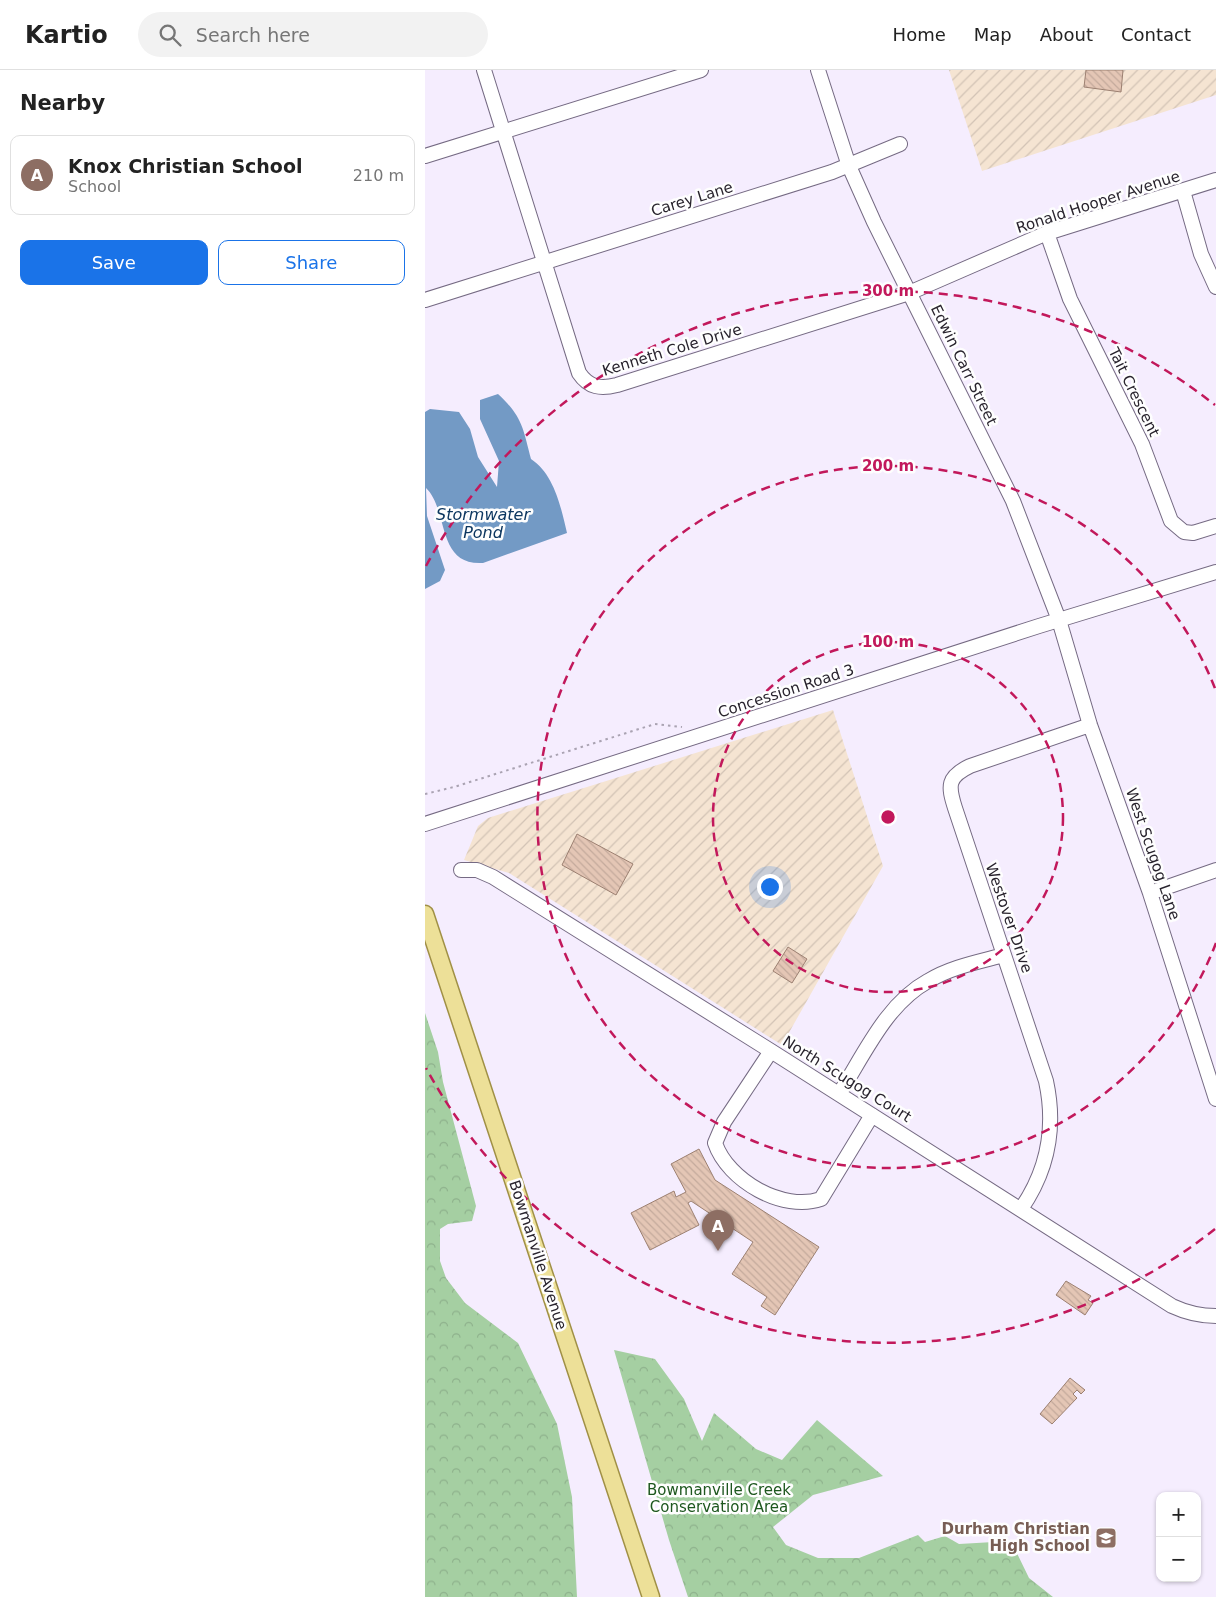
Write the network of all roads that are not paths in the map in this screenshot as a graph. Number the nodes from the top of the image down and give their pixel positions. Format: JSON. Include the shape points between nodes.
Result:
{"nodes":[{"id":1,"x":484,"y":70,"type":"edge"},
{"id":2,"x":701,"y":70,"type":"edge"},
{"id":3,"x":818,"y":70,"type":"edge"},
{"id":4,"x":504,"y":132,"type":"junction"},
{"id":5,"x":900,"y":144,"type":"dead end"},
{"id":6,"x":425,"y":156,"type":"edge"},
{"id":7,"x":849,"y":166,"type":"junction"},
{"id":8,"x":1216,"y":180,"type":"edge"},
{"id":9,"x":1183,"y":191,"type":"junction"},
{"id":10,"x":1047,"y":233,"type":"junction"},
{"id":11,"x":545,"y":263,"type":"junction"},
{"id":12,"x":1216,"y":287,"type":"edge"},
{"id":13,"x":909,"y":293,"type":"junction"},
{"id":14,"x":425,"y":300,"type":"edge"},
{"id":15,"x":1216,"y":526,"type":"edge"},
{"id":16,"x":1216,"y":572,"type":"edge"},
{"id":17,"x":1059,"y":620,"type":"junction"},
{"id":18,"x":1090,"y":725,"type":"junction"},
{"id":19,"x":425,"y":824,"type":"edge"},
{"id":20,"x":461,"y":870,"type":"dead end"},
{"id":21,"x":1216,"y":870,"type":"edge"},
{"id":22,"x":1150,"y":893,"type":"junction"},
{"id":23,"x":425,"y":914,"type":"edge"},
{"id":24,"x":1004,"y":955,"type":"junction"},
{"id":25,"x":771,"y":1050,"type":"junction"},
{"id":26,"x":839,"y":1094,"type":"junction"},
{"id":27,"x":1216,"y":1099,"type":"edge"},
{"id":28,"x":872,"y":1115,"type":"junction"},
{"id":29,"x":1021,"y":1209,"type":"junction"},
{"id":30,"x":1216,"y":1316,"type":"edge"},
{"id":31,"x":651,"y":1597,"type":"edge"}],
"edges":[{"from":1,"to":4,"type":"street","name":"Kenneth Cole Drive"},
{"from":2,"to":4,"type":"street"},
{"from":3,"to":7,"type":"street","name":"Edwin Carr Street"},
{"from":4,"to":6,"type":"street"},
{"from":4,"to":11,"type":"street","name":"Kenneth Cole Drive"},
{"from":5,"to":7,"type":"street","name":"Carey Lane"},
{"from":7,"to":11,"type":"street","name":"Carey Lane"},
{"from":7,"to":13,"type":"street","name":"Edwin Carr Street"},
{"from":8,"to":9,"type":"street","name":"Ronald Hooper Avenue"},
{"from":9,"to":10,"type":"street","name":"Ronald Hooper Avenue"},
{"from":9,"to":12,"type":"street","via":[[1201,254]]},
{"from":10,"to":13,"type":"street","name":"Ronald Hooper Avenue"},
{"from":10,"to":15,"type":"street","name":"Tait Crescent","via":[[1070,299],[1142,444],[1171,521],[1185,532],[1193,533]]},
{"from":11,"to":13,"type":"street","name":"Kenneth Cole Drive","via":[[579,373],[584,381],[599,388],[617,386]]},
{"from":11,"to":14,"type":"street","name":"Carey Lane"},
{"from":13,"to":17,"type":"street","name":"Edwin Carr Street","via":[[1020,515]]},
{"from":16,"to":17,"type":"street","name":"Concession Road 3"},
{"from":17,"to":18,"type":"street","name":"West Scugog Lane"},
{"from":17,"to":19,"type":"street","name":"Concession Road 3"},
{"from":18,"to":22,"type":"street","name":"West Scugog Lane"},
{"from":18,"to":24,"type":"street","name":"Westover Drive","via":[[970,766],[959,771],[950,784],[950,793]]},
{"from":20,"to":25,"type":"street","name":"North Scugog Court","via":[[477,870],[493,877]]},
{"from":21,"to":22,"type":"street"},
{"from":22,"to":27,"type":"street","name":"West Scugog Lane"},
{"from":23,"to":31,"type":"main road","name":"Bowmanville Avenue"},
{"from":24,"to":26,"type":"street","via":[[948,971],[908,994],[886,1020]]},
{"from":24,"to":29,"type":"street","name":"Westover Drive","via":[[1050,1101],[1051,1136],[1045,1162],[1030,1197]]},
{"from":25,"to":26,"type":"street","name":"North Scugog Court"},
{"from":25,"to":28,"type":"street","via":[[724,1122],[715,1143],[729,1166],[752,1185],[794,1203],[821,1200]]},
{"from":26,"to":28,"type":"street","name":"North Scugog Court"},
{"from":28,"to":29,"type":"street","name":"North Scugog Court"},
{"from":29,"to":30,"type":"street","name":"North Scugog Court","via":[[1172,1306],[1186,1313]]}]}
